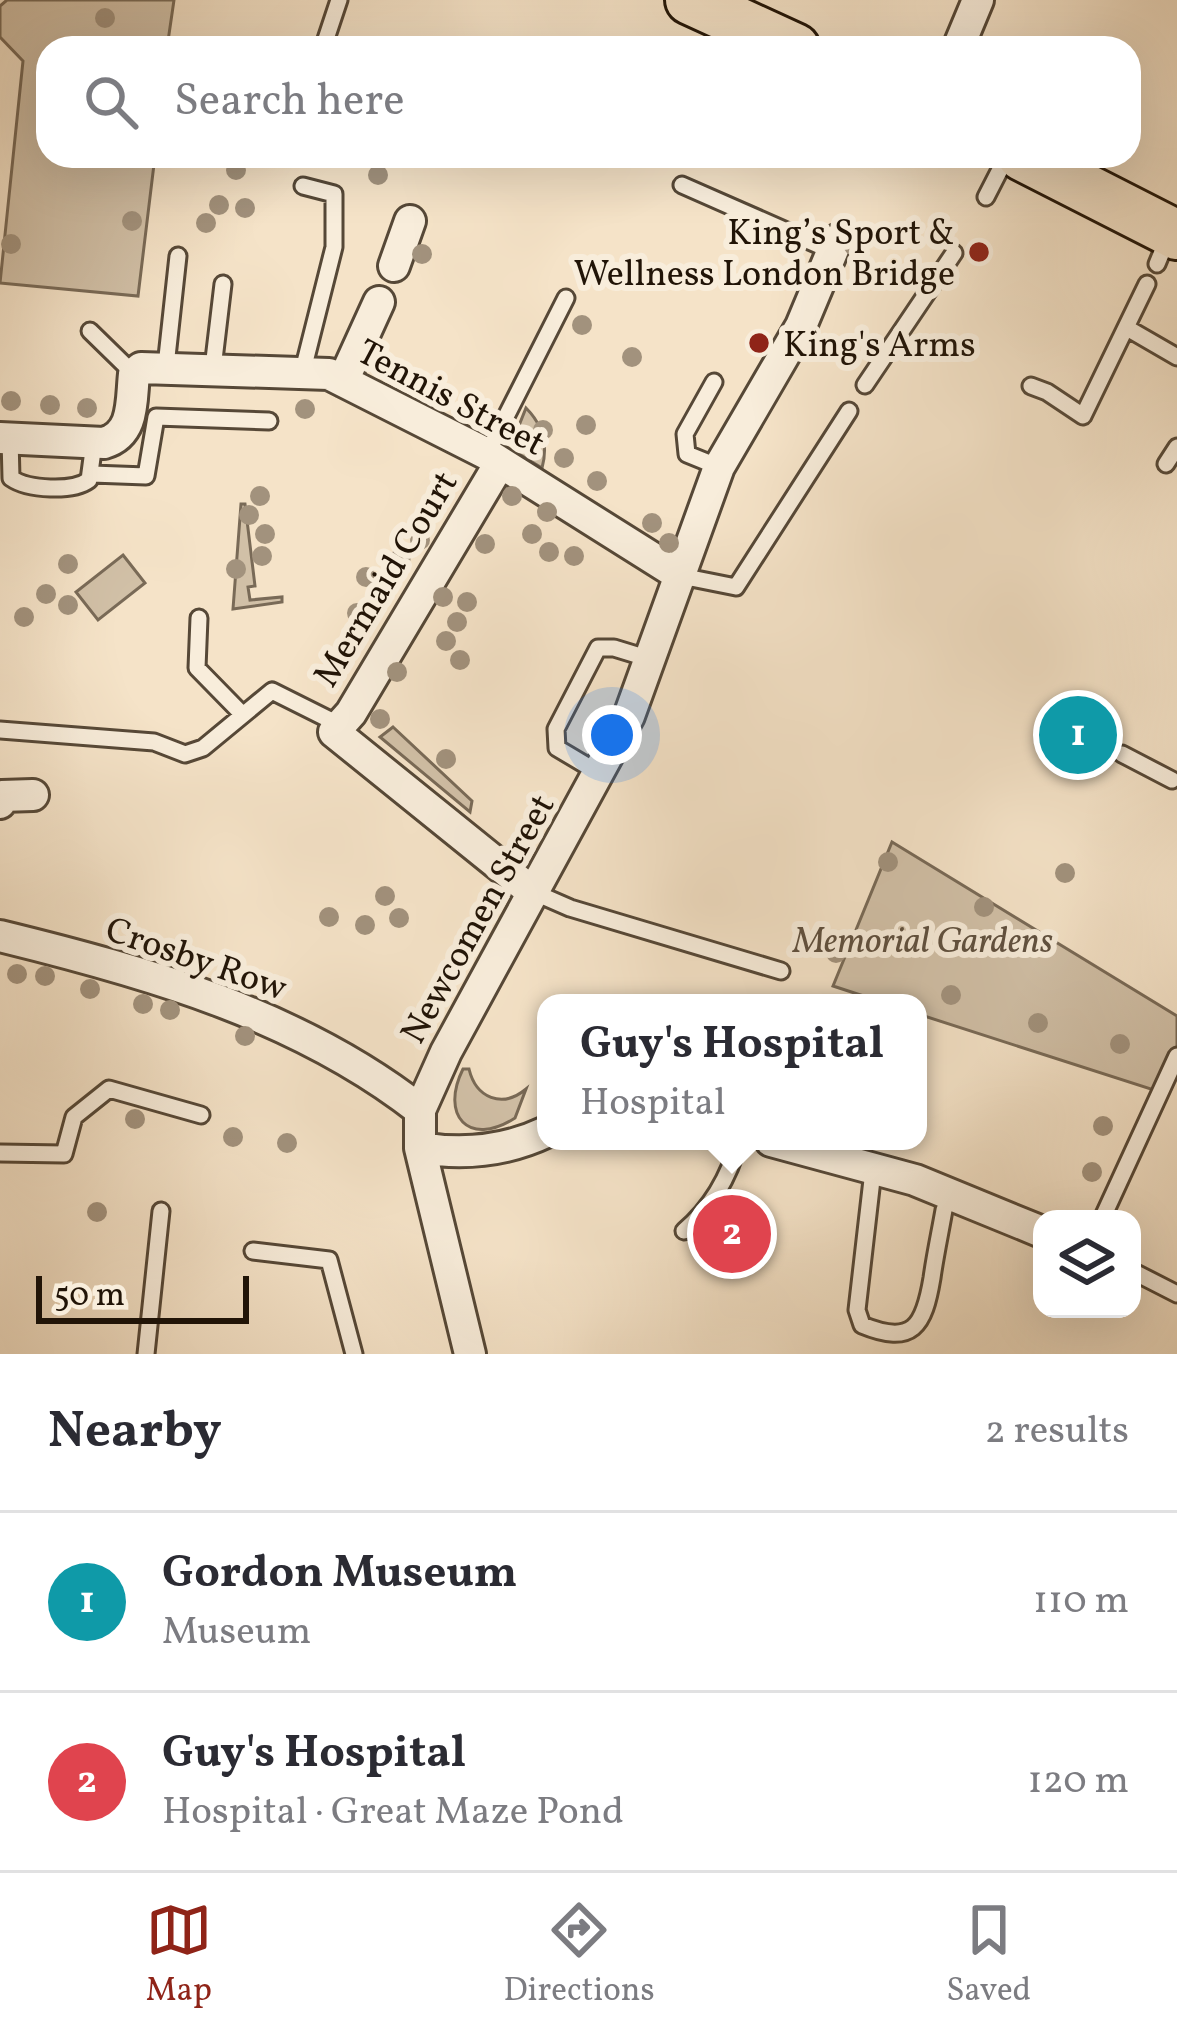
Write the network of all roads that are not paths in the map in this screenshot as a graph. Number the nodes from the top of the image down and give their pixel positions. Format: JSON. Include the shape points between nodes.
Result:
{"nodes":[{"id":1,"x":339,"y":0,"type":"edge"},
{"id":2,"x":690,"y":0,"type":"edge"},
{"id":3,"x":978,"y":0,"type":"edge"},
{"id":4,"x":326,"y":36,"type":"edge"},
{"id":5,"x":758,"y":36,"type":"edge"},
{"id":6,"x":963,"y":36,"type":"edge"},
{"id":7,"x":1001,"y":168,"type":"edge"},
{"id":8,"x":1042,"y":168,"type":"edge"},
{"id":9,"x":682,"y":184,"type":"dead end"},
{"id":10,"x":303,"y":185,"type":"dead end"},
{"id":11,"x":986,"y":197,"type":"dead end"},
{"id":12,"x":410,"y":220,"type":"dead end"},
{"id":13,"x":1168,"y":244,"type":"edge"},
{"id":14,"x":834,"y":246,"type":"joint"},
{"id":15,"x":955,"y":253,"type":"dead end"},
{"id":16,"x":178,"y":256,"type":"dead end"},
{"id":17,"x":394,"y":266,"type":"dead end"},
{"id":18,"x":223,"y":284,"type":"dead end"},
{"id":19,"x":1147,"y":284,"type":"dead end"},
{"id":20,"x":566,"y":298,"type":"dead end"},
{"id":21,"x":379,"y":302,"type":"dead end"},
{"id":22,"x":1127,"y":328,"type":"junction"},
{"id":23,"x":90,"y":331,"type":"dead end"},
{"id":24,"x":1177,"y":357,"type":"edge"},
{"id":25,"x":166,"y":366,"type":"junction"},
{"id":26,"x":213,"y":368,"type":"junction"},
{"id":27,"x":303,"y":370,"type":"junction"},
{"id":28,"x":134,"y":374,"type":"junction"},
{"id":29,"x":343,"y":381,"type":"junction"},
{"id":30,"x":714,"y":382,"type":"dead end"},
{"id":31,"x":865,"y":385,"type":"dead end"},
{"id":32,"x":1030,"y":386,"type":"dead end"},
{"id":33,"x":849,"y":411,"type":"dead end"},
{"id":34,"x":269,"y":421,"type":"dead end"},
{"id":35,"x":1177,"y":447,"type":"edge"},
{"id":36,"x":5,"y":452,"type":"edge"},
{"id":37,"x":93,"y":458,"type":"junction"},
{"id":38,"x":493,"y":458,"type":"junction"},
{"id":39,"x":1166,"y":464,"type":"dead end"},
{"id":40,"x":719,"y":467,"type":"junction"},
{"id":41,"x":681,"y":576,"type":"junction"},
{"id":42,"x":199,"y":618,"type":"dead end"},
{"id":43,"x":651,"y":659,"type":"junction"},
{"id":44,"x":242,"y":715,"type":"junction"},
{"id":45,"x":336,"y":728,"type":"junction"},
{"id":46,"x":0,"y":730,"type":"edge"},
{"id":47,"x":1122,"y":754,"type":"dead end"},
{"id":48,"x":599,"y":773,"type":"junction"},
{"id":49,"x":1175,"y":778,"type":"edge"},
{"id":50,"x":33,"y":795,"type":"dead end"},
{"id":51,"x":0,"y":803,"type":"edge"},
{"id":52,"x":531,"y":891,"type":"junction"},
{"id":53,"x":0,"y":936,"type":"edge"},
{"id":54,"x":781,"y":971,"type":"dead end"},
{"id":55,"x":1177,"y":1056,"type":"edge"},
{"id":56,"x":420,"y":1110,"type":"junction"},
{"id":57,"x":201,"y":1115,"type":"dead end"},
{"id":58,"x":537,"y":1136,"type":"edge"},
{"id":59,"x":420,"y":1148,"type":"junction"},
{"id":60,"x":736,"y":1150,"type":"edge"},
{"id":61,"x":802,"y":1150,"type":"edge"},
{"id":62,"x":0,"y":1153,"type":"edge"},
{"id":63,"x":873,"y":1171,"type":"junction"},
{"id":64,"x":950,"y":1195,"type":"junction"},
{"id":65,"x":1106,"y":1210,"type":"edge"},
{"id":66,"x":161,"y":1211,"type":"dead end"},
{"id":67,"x":1033,"y":1228,"type":"edge"},
{"id":68,"x":684,"y":1231,"type":"dead end"},
{"id":69,"x":253,"y":1251,"type":"dead end"},
{"id":70,"x":1141,"y":1275,"type":"edge"},
{"id":71,"x":1177,"y":1294,"type":"edge"},
{"id":72,"x":146,"y":1354,"type":"edge"},
{"id":73,"x":353,"y":1354,"type":"edge"},
{"id":74,"x":470,"y":1354,"type":"edge"}],
"edges":[{"from":1,"to":4,"type":"lane"},
{"from":2,"to":5,"type":"main road"},
{"from":3,"to":6,"type":"street"},
{"from":7,"to":11,"type":"lane"},
{"from":8,"to":13,"type":"main road"},
{"from":9,"to":14,"type":"lane"},
{"from":10,"to":27,"type":"lane","via":[[334,194],[334,247]]},
{"from":12,"to":17,"type":"street"},
{"from":14,"to":40,"type":"street","name":"Newcomen Street","via":[[801,326]]},
{"from":15,"to":31,"type":"lane"},
{"from":16,"to":25,"type":"lane"},
{"from":18,"to":26,"type":"lane"},
{"from":19,"to":22,"type":"lane"},
{"from":20,"to":38,"type":"lane","name":"Mermaid Court"},
{"from":21,"to":29,"type":"street"},
{"from":22,"to":24,"type":"lane"},
{"from":22,"to":32,"type":"lane","via":[[1084,416]]},
{"from":23,"to":28,"type":"lane"},
{"from":25,"to":26,"type":"street","name":"Tennis Street"},
{"from":25,"to":28,"type":"street","name":"Tennis Street"},
{"from":26,"to":27,"type":"street","name":"Tennis Street"},
{"from":27,"to":29,"type":"street","name":"Tennis Street"},
{"from":28,"to":37,"type":"street","via":[[124,431]]},
{"from":29,"to":38,"type":"street","name":"Tennis Street"},
{"from":30,"to":40,"type":"lane","via":[[685,434],[687,454]]},
{"from":33,"to":41,"type":"lane","via":[[736,587]]},
{"from":34,"to":37,"type":"lane","via":[[156,417],[146,476]]},
{"from":35,"to":39,"type":"lane"},
{"from":36,"to":37,"type":"street"},
{"from":36,"to":37,"type":"lane","via":[[20,484],[78,488]]},
{"from":38,"to":41,"type":"street","name":"Tennis Street"},
{"from":38,"to":45,"type":"street","name":"Mermaid Court"},
{"from":40,"to":41,"type":"street","name":"Newcomen Street"},
{"from":41,"to":43,"type":"street","name":"Newcomen Street"},
{"from":42,"to":44,"type":"lane","via":[[197,668]]},
{"from":43,"to":48,"type":"street","name":"Newcomen Street"},
{"from":43,"to":48,"type":"lane","via":[[598,648],[556,729],[557,748]]},
{"from":44,"to":45,"type":"lane","via":[[272,691]]},
{"from":44,"to":46,"type":"lane","via":[[184,754],[154,742]]},
{"from":45,"to":52,"type":"street"},
{"from":47,"to":49,"type":"lane"},
{"from":48,"to":52,"type":"street","name":"Newcomen Street"},
{"from":50,"to":51,"type":"street","via":[[2,796]]},
{"from":52,"to":54,"type":"lane"},
{"from":52,"to":56,"type":"street","name":"Newcomen Street"},
{"from":53,"to":56,"type":"street","name":"Crosby Row","via":[[225,1001],[286,1028]]},
{"from":55,"to":65,"type":"lane"},
{"from":56,"to":59,"type":"street"},
{"from":57,"to":62,"type":"lane","via":[[109,1089],[74,1117],[64,1154]]},
{"from":58,"to":59,"type":"street","via":[[470,1152]]},
{"from":59,"to":74,"type":"street"},
{"from":60,"to":68,"type":"lane","via":[[722,1186]]},
{"from":61,"to":63,"type":"street"},
{"from":63,"to":64,"type":"street"},
{"from":63,"to":64,"type":"lane","via":[[857,1310],[862,1325],[887,1335],[907,1332],[928,1310]]},
{"from":64,"to":67,"type":"street"},
{"from":66,"to":72,"type":"lane"},
{"from":69,"to":73,"type":"lane","via":[[329,1260]]},
{"from":70,"to":71,"type":"lane"}]}
